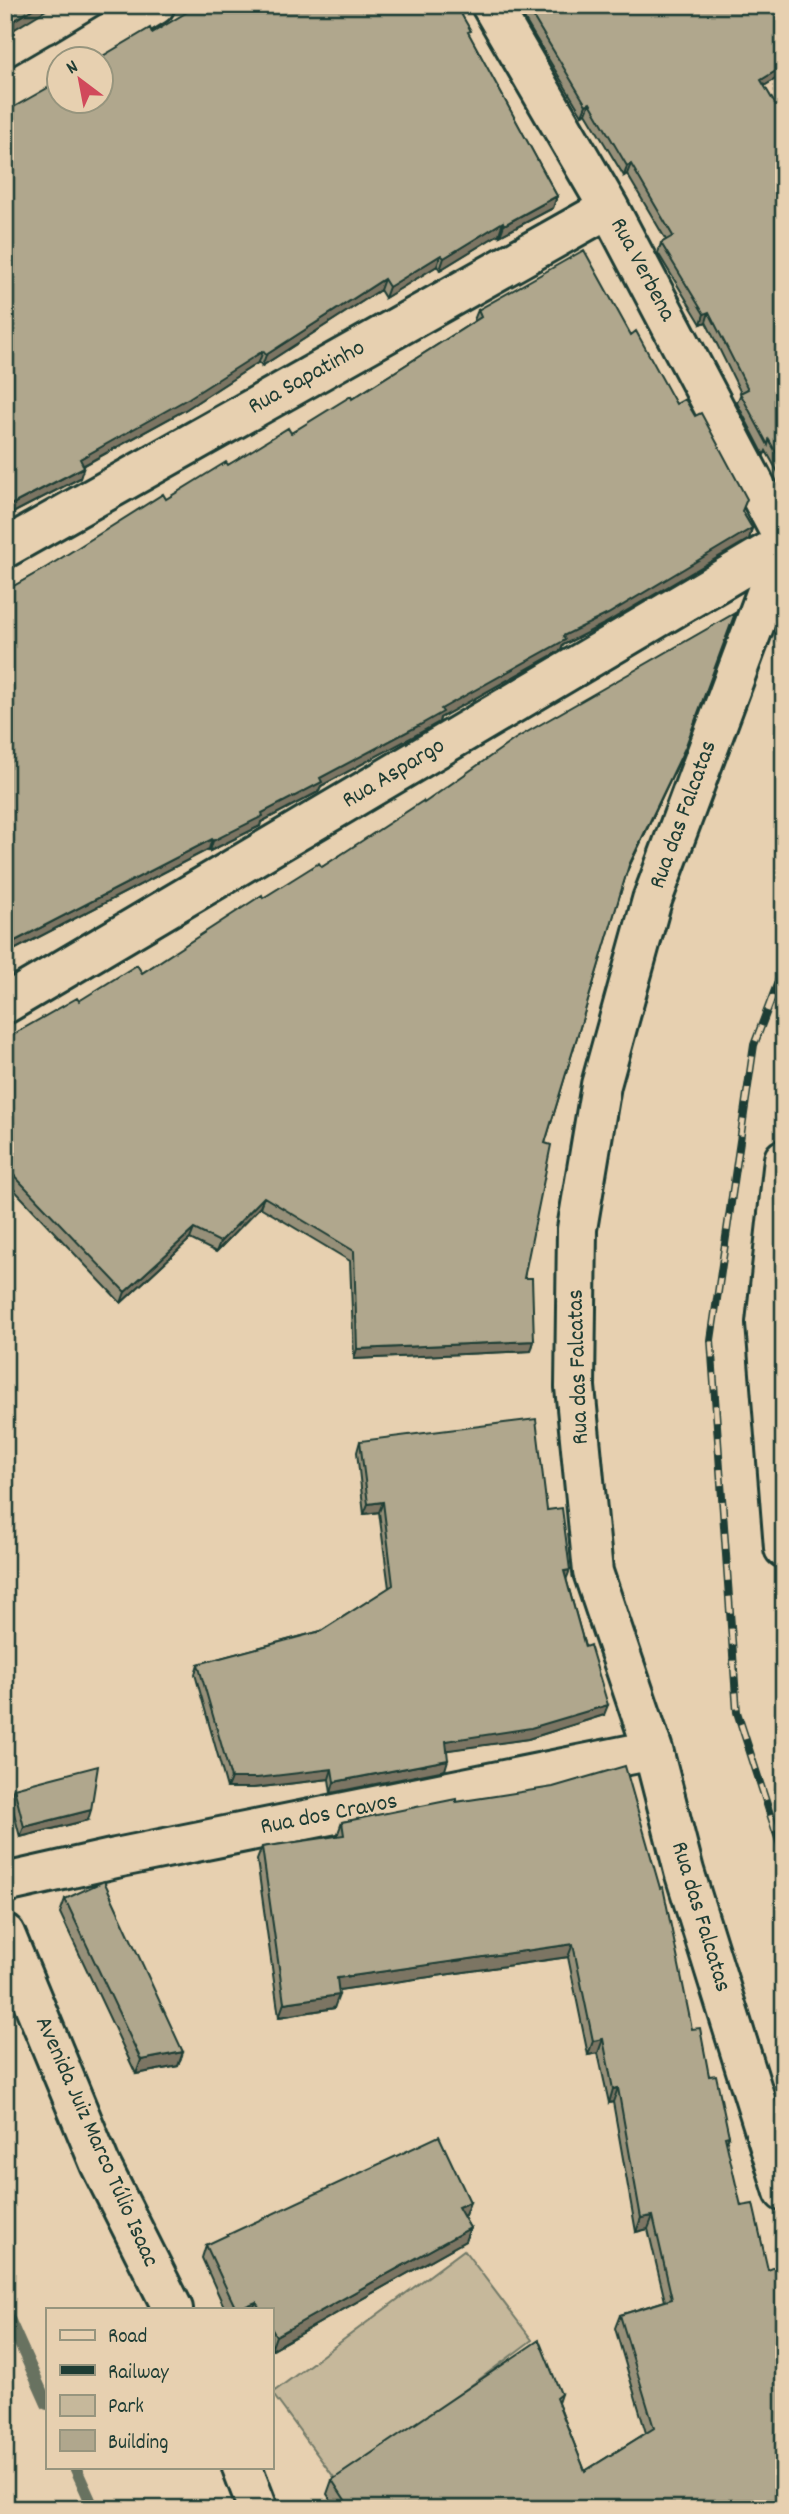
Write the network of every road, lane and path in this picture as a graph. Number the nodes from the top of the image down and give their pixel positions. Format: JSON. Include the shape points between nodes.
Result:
{"nodes":[{"id":1,"x":155,"y":5,"type":"edge"},
{"id":2,"x":491,"y":5,"type":"edge"},
{"id":3,"x":87,"y":46,"type":"edge"},
{"id":4,"x":46,"y":70,"type":"edge"},
{"id":5,"x":5,"y":94,"type":"edge"},
{"id":6,"x":609,"y":208,"type":"junction"},
{"id":7,"x":784,"y":543,"type":"edge"},
{"id":8,"x":5,"y":548,"type":"edge"},
{"id":9,"x":5,"y":1004,"type":"edge"},
{"id":10,"x":784,"y":1159,"type":"edge"},
{"id":11,"x":776,"y":1306,"type":"edge"},
{"id":12,"x":784,"y":1548,"type":"edge"},
{"id":13,"x":653,"y":1750,"type":"junction"},
{"id":14,"x":5,"y":1883,"type":"edge"},
{"id":15,"x":5,"y":1934,"type":"edge"},
{"id":16,"x":784,"y":2192,"type":"edge"},
{"id":17,"x":172,"y":2308,"type":"edge"},
{"id":18,"x":242,"y":2468,"type":"edge"},
{"id":19,"x":258,"y":2509,"type":"edge"}],
"edges":[{"from":1,"to":3,"type":"street"},
{"from":2,"to":6,"type":"street","name":"Rua Verbena"},
{"from":4,"to":5,"type":"street"},
{"from":6,"to":7,"type":"street","name":"Rua Verbena"},
{"from":6,"to":8,"type":"street","name":"Rua Sapatinho"},
{"from":7,"to":9,"type":"street","name":"Rua Aspargo"},
{"from":7,"to":13,"type":"street","name":"Rua das Falcatas","via":[[652,900],[601,1085],[577,1229],[575,1387],[593,1572]]},
{"from":10,"to":11,"type":"street"},
{"from":11,"to":12,"type":"street","via":[[766,1323]]},
{"from":13,"to":14,"type":"street","name":"Rua dos Cravos"},
{"from":13,"to":16,"type":"street","name":"Rua das Falcatas","via":[[684,1871]]},
{"from":15,"to":17,"type":"street","name":"Avenida Juiz Marco Túlio Isaac","via":[[100,2164]]},
{"from":18,"to":19,"type":"street"}]}
